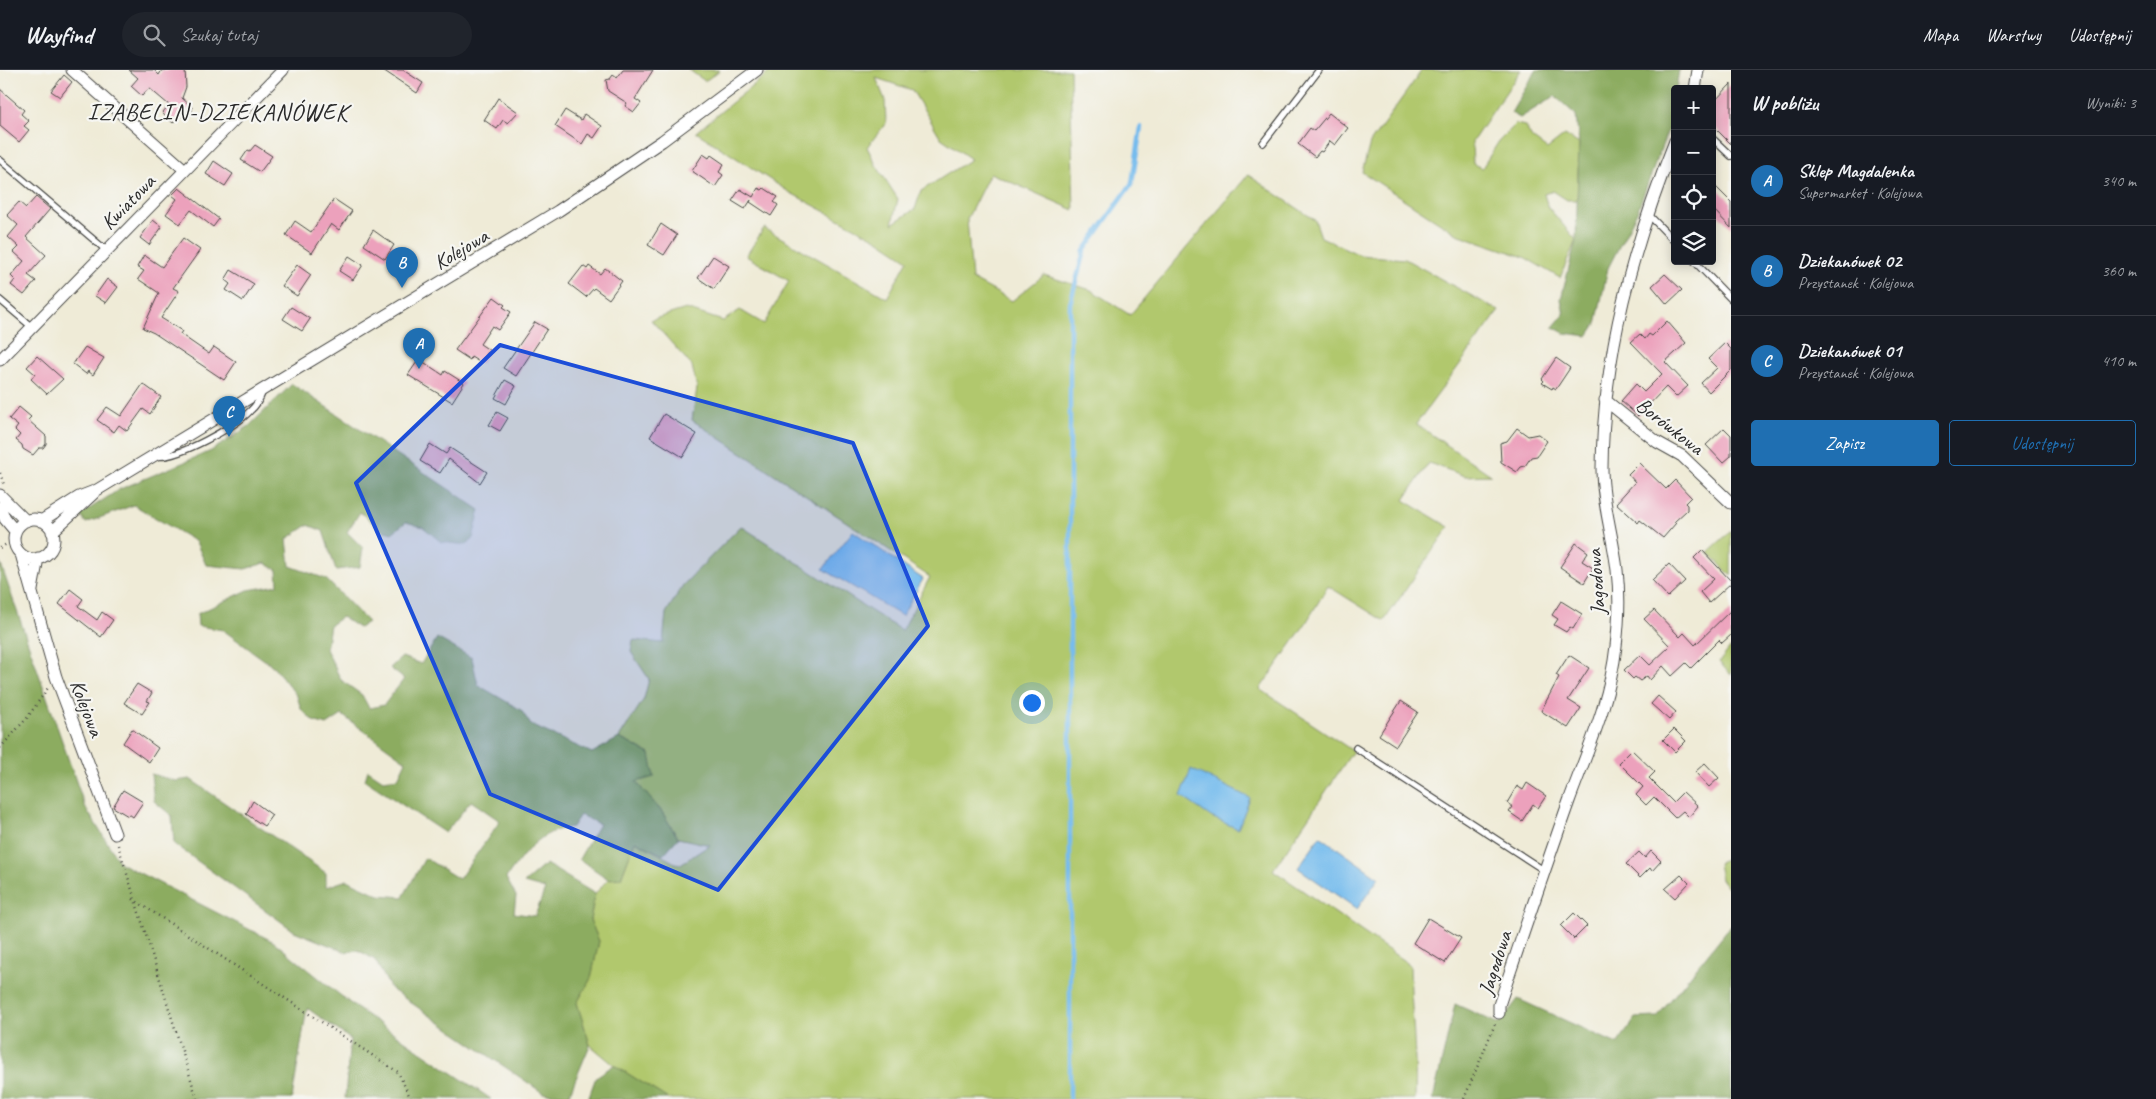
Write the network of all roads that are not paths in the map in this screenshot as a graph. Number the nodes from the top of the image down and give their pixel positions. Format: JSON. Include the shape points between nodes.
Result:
{"nodes":[{"id":1,"x":72,"y":70,"type":"edge"},
{"id":2,"x":283,"y":70,"type":"edge"},
{"id":3,"x":757,"y":70,"type":"edge"},
{"id":4,"x":1319,"y":70,"type":"edge"},
{"id":5,"x":1698,"y":70,"type":"edge"},
{"id":6,"x":1696,"y":85,"type":"edge"},
{"id":7,"x":1716,"y":142,"type":"edge"},
{"id":8,"x":1263,"y":144,"type":"dead end"},
{"id":9,"x":1671,"y":151,"type":"edge"},
{"id":10,"x":1731,"y":156,"type":"edge"},
{"id":11,"x":0,"y":160,"type":"edge"},
{"id":12,"x":185,"y":170,"type":"junction"},
{"id":13,"x":1647,"y":214,"type":"junction"},
{"id":14,"x":1671,"y":238,"type":"edge"},
{"id":15,"x":107,"y":251,"type":"junction"},
{"id":16,"x":1698,"y":265,"type":"edge"},
{"id":17,"x":1731,"y":299,"type":"edge"},
{"id":18,"x":0,"y":300,"type":"edge"},
{"id":19,"x":33,"y":328,"type":"junction"},
{"id":20,"x":0,"y":360,"type":"edge"},
{"id":21,"x":1605,"y":400,"type":"junction"},
{"id":22,"x":97,"y":490,"type":"junction"},
{"id":23,"x":0,"y":496,"type":"edge"},
{"id":24,"x":1731,"y":504,"type":"edge"},
{"id":25,"x":0,"y":507,"type":"edge"},
{"id":26,"x":26,"y":521,"type":"junction"},
{"id":27,"x":41,"y":521,"type":"junction"},
{"id":28,"x":52,"y":532,"type":"junction"},
{"id":29,"x":14,"y":536,"type":"junction"},
{"id":30,"x":21,"y":554,"type":"junction"},
{"id":31,"x":38,"y":558,"type":"junction"},
{"id":32,"x":31,"y":592,"type":"junction"},
{"id":33,"x":1356,"y":748,"type":"dead end"},
{"id":34,"x":115,"y":834,"type":"road end"},
{"id":35,"x":1545,"y":872,"type":"junction"},
{"id":36,"x":1499,"y":1013,"type":"road end"}],
"edges":[{"from":1,"to":12,"type":"street"},
{"from":2,"to":12,"type":"street","name":"Kwiatowa"},
{"from":3,"to":22,"type":"street","name":"Kolejowa","via":[[676,131],[558,212]]},
{"from":4,"to":8,"type":"lane"},
{"from":5,"to":6,"type":"street"},
{"from":7,"to":10,"type":"lane"},
{"from":9,"to":13,"type":"street","name":"Jagodowa"},
{"from":11,"to":15,"type":"lane"},
{"from":12,"to":15,"type":"street","name":"Kwiatowa"},
{"from":13,"to":14,"type":"lane"},
{"from":13,"to":21,"type":"street","name":"Jagodowa","via":[[1619,314]]},
{"from":15,"to":19,"type":"street","name":"Kwiatowa"},
{"from":16,"to":17,"type":"lane"},
{"from":18,"to":19,"type":"lane"},
{"from":19,"to":20,"type":"street","name":"Kwiatowa"},
{"from":21,"to":24,"type":"street","name":"Borówkowa","via":[[1657,442],[1682,456]]},
{"from":21,"to":35,"type":"street","name":"Jagodowa","via":[[1602,469],[1618,572],[1616,647],[1601,719]]},
{"from":22,"to":27,"type":"street","name":"Kolejowa","via":[[79,497]]},
{"from":22,"to":28,"type":"street","name":"Kolejowa"},
{"from":23,"to":26,"type":"street"},
{"from":25,"to":29,"type":"street"},
{"from":26,"to":27,"type":"street"},
{"from":26,"to":29,"type":"street"},
{"from":27,"to":28,"type":"street","via":[[50,526]]},
{"from":28,"to":31,"type":"street","via":[[51,547],[46,555]]},
{"from":29,"to":30,"type":"street","via":[[15,546]]},
{"from":30,"to":31,"type":"street","via":[[27,558]]},
{"from":30,"to":32,"type":"street","name":"Kolejowa"},
{"from":31,"to":32,"type":"street","name":"Kolejowa"},
{"from":32,"to":34,"type":"street","name":"Kolejowa","via":[[56,677]]},
{"from":33,"to":35,"type":"lane"},
{"from":35,"to":36,"type":"street","name":"Jagodowa"}]}
